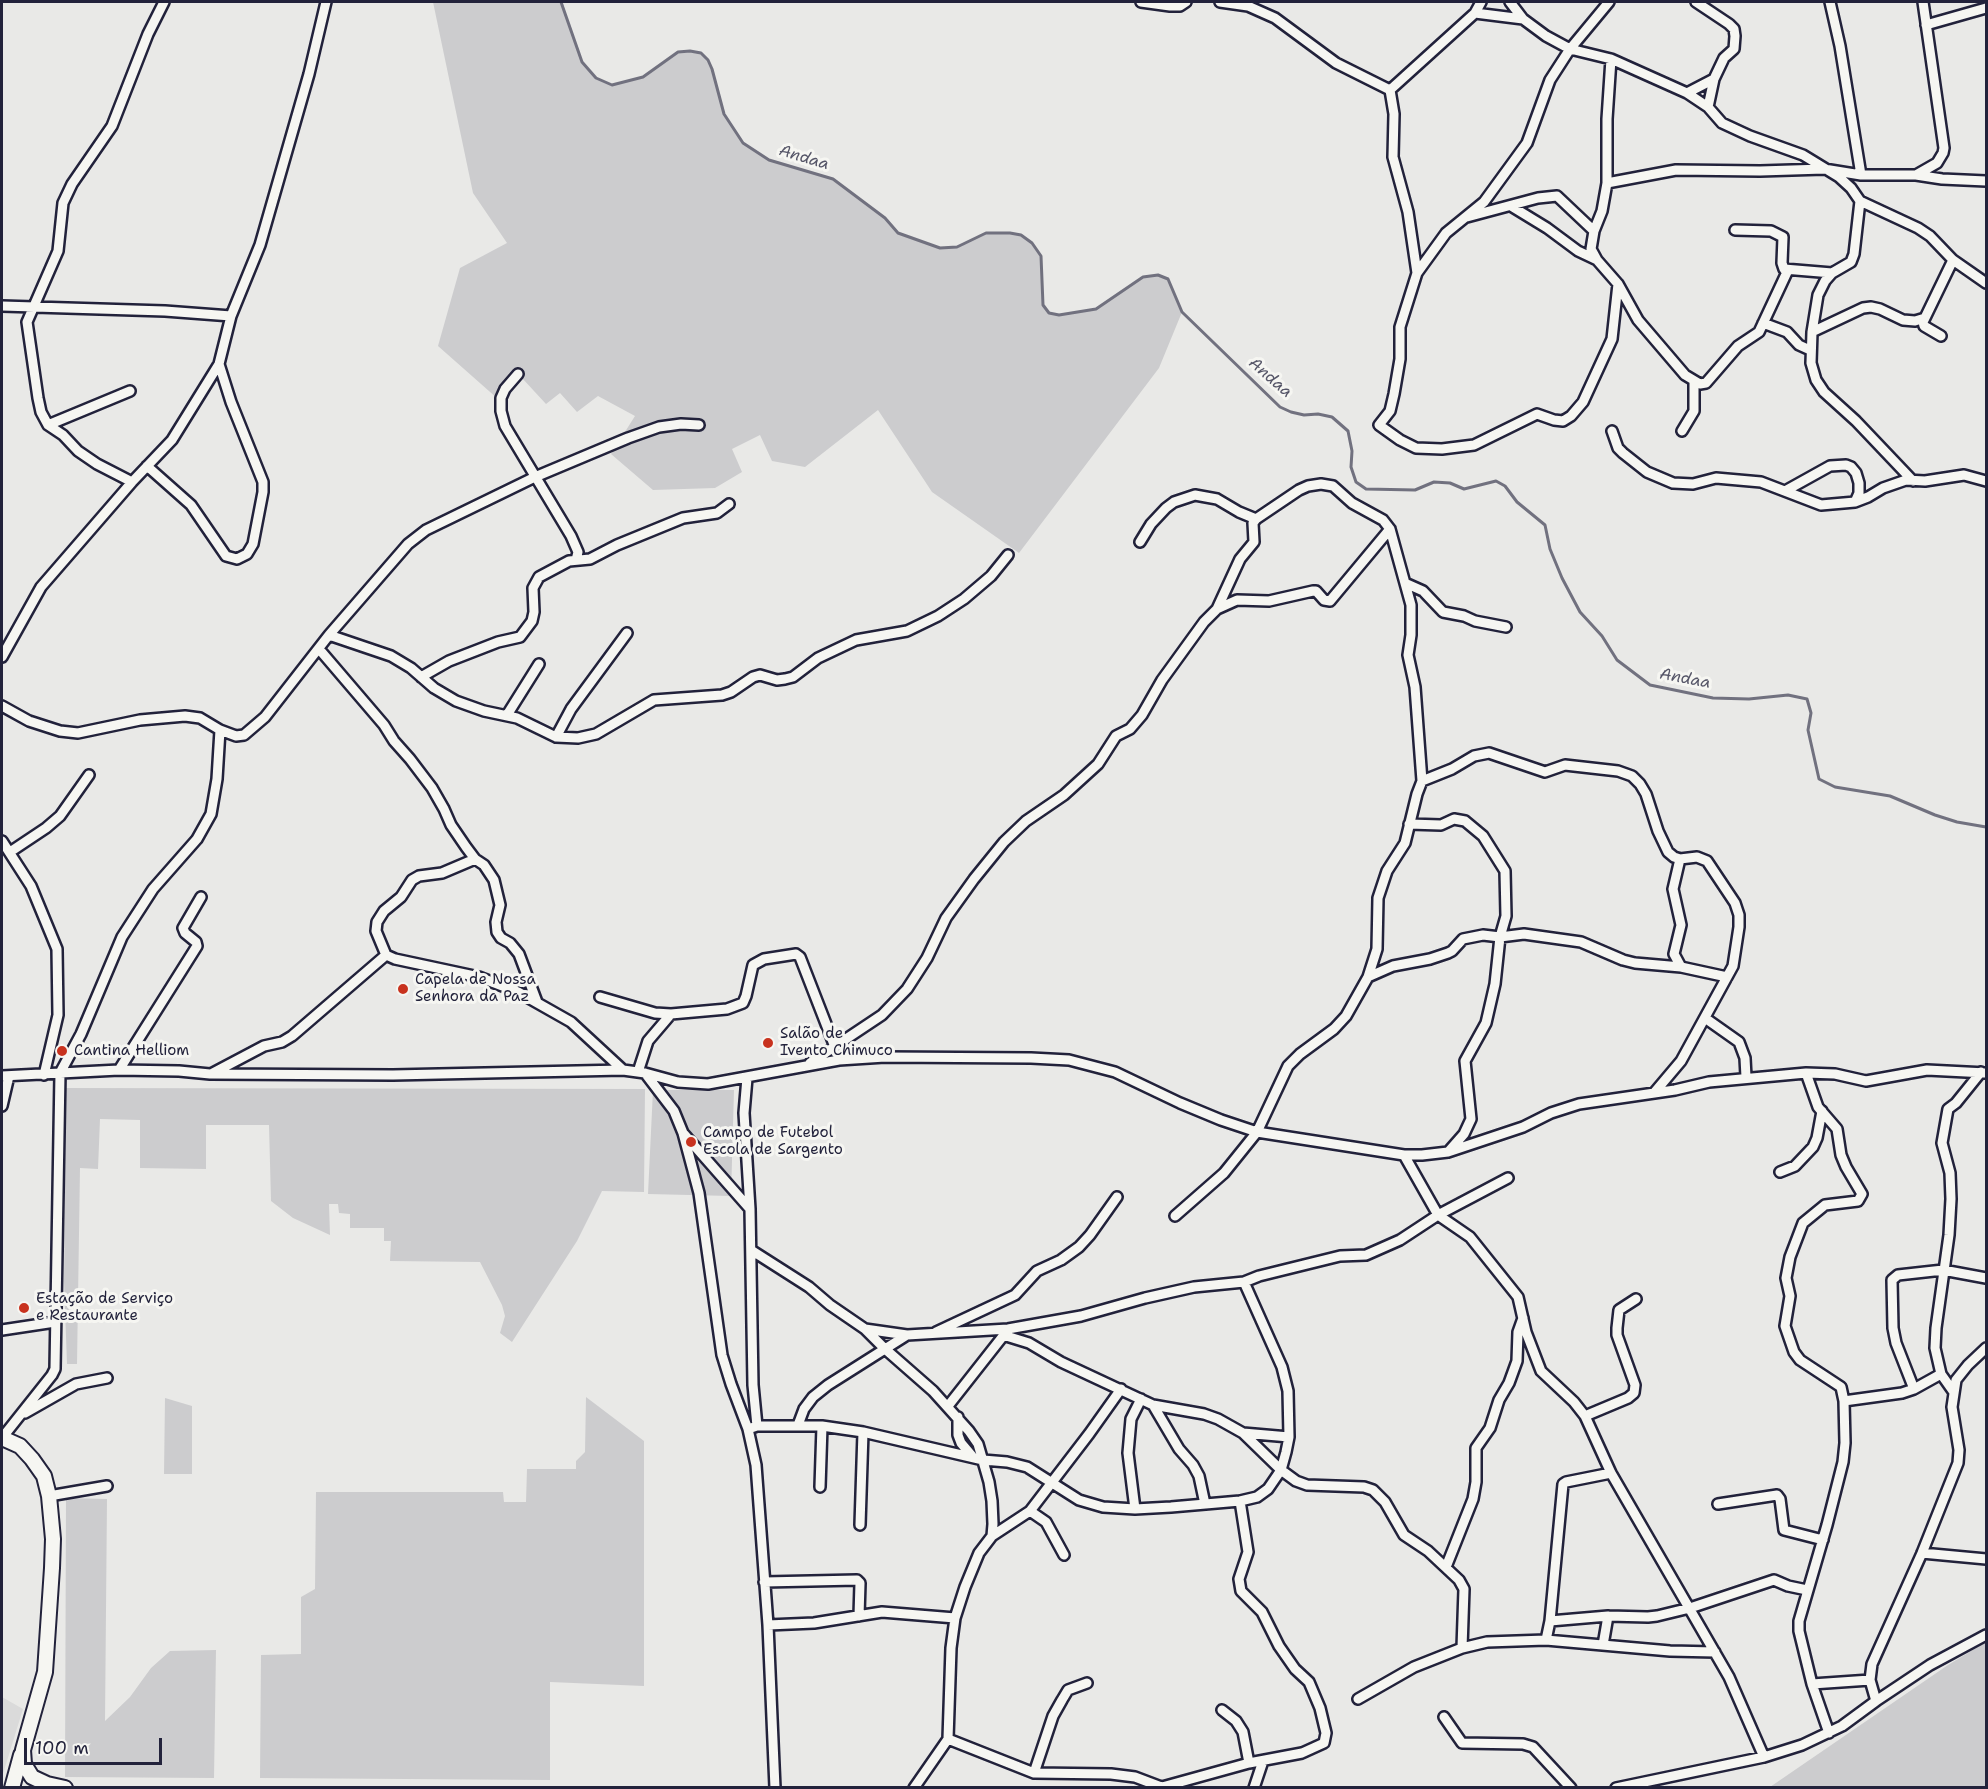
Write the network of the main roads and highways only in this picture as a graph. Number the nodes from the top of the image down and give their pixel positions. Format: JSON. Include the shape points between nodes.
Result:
{"nodes":[{"id":1,"x":2,"y":1438,"type":"edge"},
{"id":2,"x":23,"y":1750,"type":"junction"},
{"id":3,"x":12,"y":1788,"type":"edge"},
{"id":4,"x":65,"y":1788,"type":"edge"}],
"edges":[{"from":1,"to":2,"type":"main road","via":[[20,1446],[44,1476],[53,1539],[45,1672]]},
{"from":2,"to":3,"type":"main road"},
{"from":2,"to":4,"type":"main road","via":[[24,1764],[32,1777]]}]}
